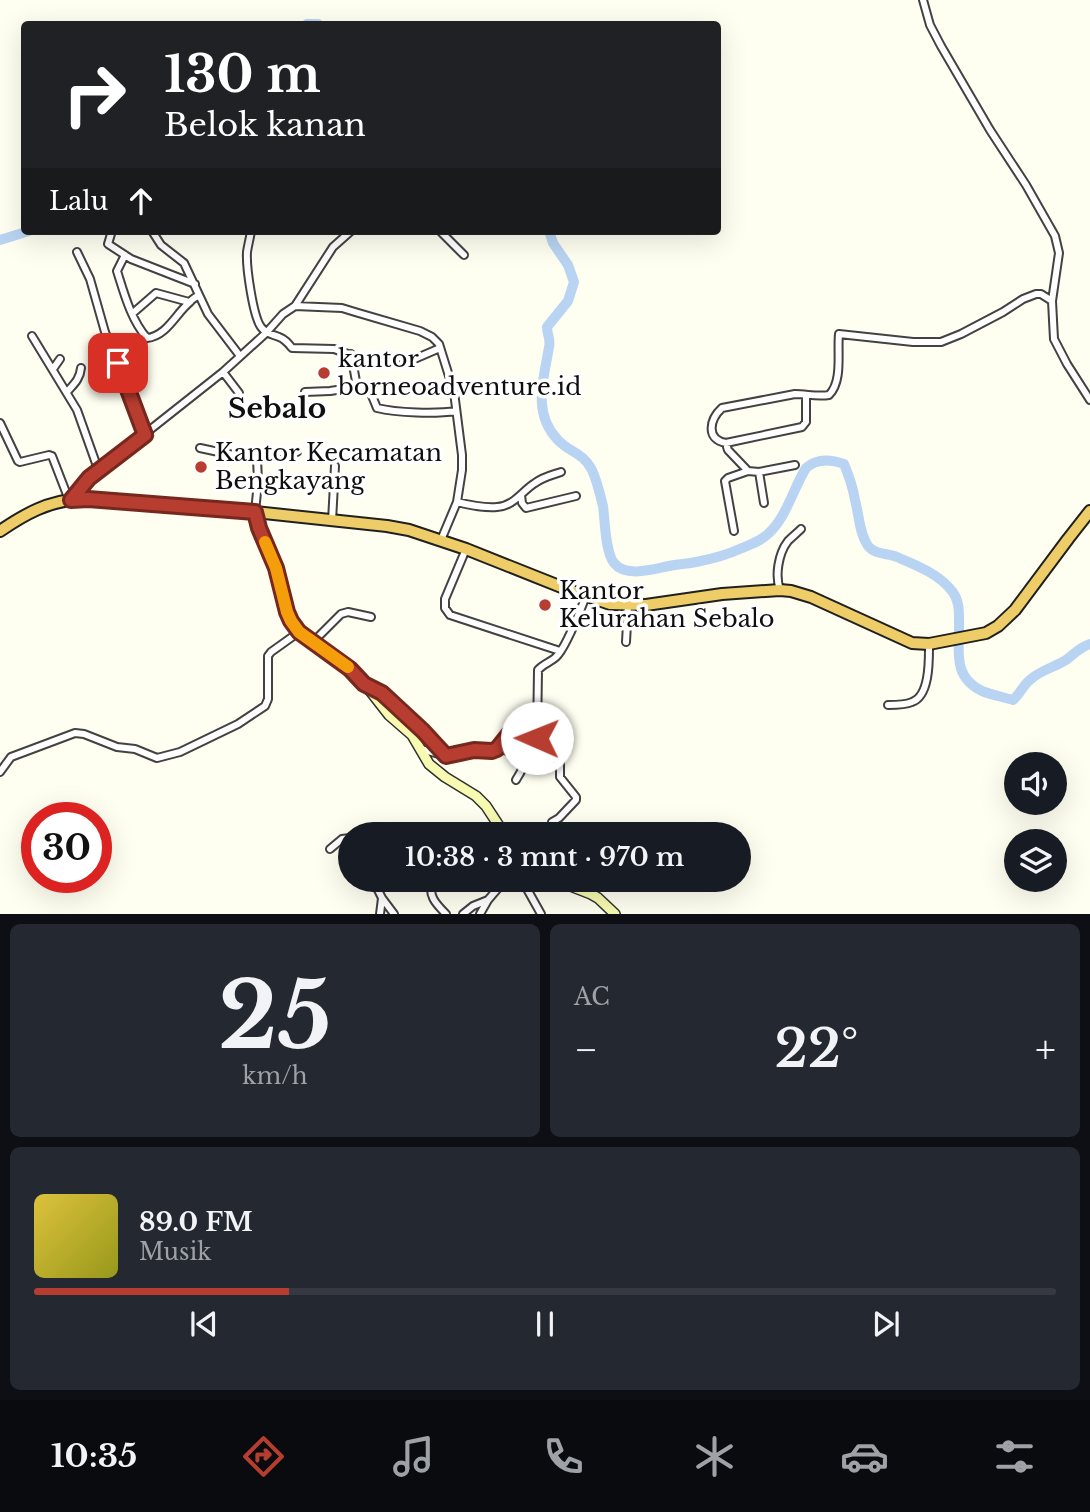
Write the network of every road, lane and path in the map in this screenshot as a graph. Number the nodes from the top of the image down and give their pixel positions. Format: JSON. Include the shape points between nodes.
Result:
{"nodes":[{"id":1,"x":923,"y":0,"type":"edge"},
{"id":2,"x":111,"y":235,"type":"edge"},
{"id":3,"x":155,"y":235,"type":"edge"},
{"id":4,"x":250,"y":235,"type":"edge"},
{"id":5,"x":346,"y":235,"type":"edge"},
{"id":6,"x":444,"y":235,"type":"edge"},
{"id":7,"x":77,"y":252,"type":"dead end"},
{"id":8,"x":125,"y":255,"type":"junction"},
{"id":9,"x":464,"y":255,"type":"dead end"},
{"id":10,"x":195,"y":284,"type":"junction"},
{"id":11,"x":199,"y":295,"type":"junction"},
{"id":12,"x":1052,"y":301,"type":"junction"},
{"id":13,"x":189,"y":302,"type":"junction"},
{"id":14,"x":295,"y":306,"type":"junction"},
{"id":15,"x":132,"y":313,"type":"junction"},
{"id":16,"x":274,"y":324,"type":"junction"},
{"id":17,"x":266,"y":333,"type":"junction"},
{"id":18,"x":32,"y":335,"type":"dead end"},
{"id":19,"x":275,"y":336,"type":"junction"},
{"id":20,"x":440,"y":348,"type":"junction"},
{"id":21,"x":351,"y":354,"type":"junction"},
{"id":22,"x":240,"y":356,"type":"junction"},
{"id":23,"x":61,"y":359,"type":"dead end"},
{"id":24,"x":368,"y":360,"type":"dead end"},
{"id":25,"x":403,"y":364,"type":"dead end"},
{"id":26,"x":81,"y":368,"type":"dead end"},
{"id":27,"x":53,"y":369,"type":"junction"},
{"id":28,"x":223,"y":372,"type":"junction"},
{"id":29,"x":357,"y":387,"type":"junction"},
{"id":30,"x":67,"y":392,"type":"junction"},
{"id":31,"x":305,"y":392,"type":"dead end"},
{"id":32,"x":239,"y":393,"type":"dead end"},
{"id":33,"x":806,"y":395,"type":"junction"},
{"id":34,"x":1090,"y":400,"type":"edge"},
{"id":35,"x":456,"y":411,"type":"junction"},
{"id":36,"x":0,"y":424,"type":"edge"},
{"id":37,"x":145,"y":435,"type":"junction"},
{"id":38,"x":727,"y":443,"type":"junction"},
{"id":39,"x":200,"y":448,"type":"dead end"},
{"id":40,"x":297,"y":452,"type":"dead end"},
{"id":41,"x":257,"y":458,"type":"junction"},
{"id":42,"x":795,"y":465,"type":"dead end"},
{"id":43,"x":335,"y":466,"type":"dead end"},
{"id":44,"x":98,"y":469,"type":"junction"},
{"id":45,"x":748,"y":471,"type":"junction"},
{"id":46,"x":561,"y":472,"type":"dead end"},
{"id":47,"x":759,"y":472,"type":"junction"},
{"id":48,"x":521,"y":495,"type":"junction"},
{"id":49,"x":576,"y":496,"type":"dead end"},
{"id":50,"x":70,"y":500,"type":"junction"},
{"id":51,"x":457,"y":502,"type":"junction"},
{"id":52,"x":764,"y":503,"type":"dead end"},
{"id":53,"x":1090,"y":511,"type":"edge"},
{"id":54,"x":255,"y":512,"type":"junction"},
{"id":55,"x":332,"y":520,"type":"junction"},
{"id":56,"x":801,"y":529,"type":"dead end"},
{"id":57,"x":0,"y":531,"type":"edge"},
{"id":58,"x":734,"y":531,"type":"dead end"},
{"id":59,"x":441,"y":540,"type":"junction"},
{"id":60,"x":466,"y":549,"type":"junction"},
{"id":61,"x":780,"y":590,"type":"junction"},
{"id":62,"x":586,"y":596,"type":"junction"},
{"id":63,"x":628,"y":605,"type":"junction"},
{"id":64,"x":371,"y":617,"type":"dead end"},
{"id":65,"x":299,"y":632,"type":"junction"},
{"id":66,"x":313,"y":642,"type":"junction"},
{"id":67,"x":626,"y":642,"type":"dead end"},
{"id":68,"x":929,"y":644,"type":"junction"},
{"id":69,"x":560,"y":650,"type":"junction"},
{"id":70,"x":364,"y":684,"type":"junction"},
{"id":71,"x":888,"y":705,"type":"dead end"},
{"id":72,"x":537,"y":738,"type":"junction"},
{"id":73,"x":421,"y":749,"type":"junction"},
{"id":74,"x":497,"y":749,"type":"junction"},
{"id":75,"x":446,"y":756,"type":"junction"},
{"id":76,"x":0,"y":772,"type":"edge"},
{"id":77,"x":516,"y":780,"type":"dead end"},
{"id":78,"x":498,"y":822,"type":"edge"},
{"id":79,"x":552,"y":822,"type":"dead end"},
{"id":80,"x":338,"y":842,"type":"edge"},
{"id":81,"x":330,"y":849,"type":"dead end"},
{"id":82,"x":379,"y":892,"type":"edge"},
{"id":83,"x":431,"y":892,"type":"edge"},
{"id":84,"x":495,"y":892,"type":"edge"},
{"id":85,"x":529,"y":892,"type":"edge"},
{"id":86,"x":586,"y":892,"type":"edge"},
{"id":87,"x":382,"y":898,"type":"junction"},
{"id":88,"x":488,"y":900,"type":"junction"},
{"id":89,"x":380,"y":914,"type":"edge"},
{"id":90,"x":394,"y":914,"type":"edge"},
{"id":91,"x":446,"y":914,"type":"edge"},
{"id":92,"x":463,"y":914,"type":"edge"},
{"id":93,"x":480,"y":914,"type":"edge"},
{"id":94,"x":541,"y":914,"type":"edge"},
{"id":95,"x":615,"y":914,"type":"edge"}],
"edges":[{"from":1,"to":12,"type":"street","via":[[941,46],[1055,236],[1059,253]]},
{"from":2,"to":8,"type":"street","via":[[108,244]]},
{"from":3,"to":10,"type":"street","via":[[183,261]]},
{"from":4,"to":17,"type":"street","via":[[247,258],[253,307]]},
{"from":5,"to":14,"type":"street","via":[[333,247]]},
{"from":6,"to":9,"type":"street"},
{"from":7,"to":37,"type":"street"},
{"from":8,"to":10,"type":"street"},
{"from":8,"to":15,"type":"street","via":[[117,271]]},
{"from":10,"to":11,"type":"street"},
{"from":11,"to":13,"type":"street"},
{"from":11,"to":22,"type":"street","via":[[210,318]]},
{"from":12,"to":33,"type":"street","via":[[1036,294],[941,342],[839,334],[834,390],[826,396]]},
{"from":12,"to":34,"type":"street","via":[[1055,343]]},
{"from":13,"to":15,"type":"street","via":[[156,293]]},
{"from":13,"to":15,"type":"street","via":[[150,338]]},
{"from":14,"to":16,"type":"street"},
{"from":14,"to":20,"type":"street","via":[[342,308],[427,334]]},
{"from":16,"to":17,"type":"street"},
{"from":16,"to":19,"type":"street"},
{"from":17,"to":19,"type":"street"},
{"from":17,"to":22,"type":"street"},
{"from":18,"to":27,"type":"street"},
{"from":19,"to":21,"type":"street","via":[[292,348]]},
{"from":20,"to":25,"type":"street"},
{"from":20,"to":35,"type":"street"},
{"from":21,"to":24,"type":"street"},
{"from":21,"to":29,"type":"street"},
{"from":22,"to":28,"type":"street"},
{"from":23,"to":27,"type":"street"},
{"from":26,"to":30,"type":"street"},
{"from":27,"to":30,"type":"street"},
{"from":28,"to":32,"type":"street"},
{"from":28,"to":37,"type":"street"},
{"from":29,"to":31,"type":"street"},
{"from":29,"to":35,"type":"street","via":[[370,390],[379,409]]},
{"from":30,"to":44,"type":"street"},
{"from":33,"to":38,"type":"street","via":[[804,426]]},
{"from":33,"to":38,"type":"street","via":[[721,409],[715,415],[712,434]]},
{"from":35,"to":51,"type":"street","via":[[462,455]]},
{"from":36,"to":50,"type":"street","via":[[18,461],[52,456]]},
{"from":37,"to":44,"type":"street"},
{"from":38,"to":45,"type":"street"},
{"from":39,"to":41,"type":"street"},
{"from":40,"to":41,"type":"street","via":[[270,452]]},
{"from":41,"to":54,"type":"street"},
{"from":42,"to":47,"type":"street"},
{"from":43,"to":55,"type":"street"},
{"from":44,"to":50,"type":"street"},
{"from":45,"to":47,"type":"street"},
{"from":45,"to":58,"type":"street","via":[[725,481]]},
{"from":46,"to":48,"type":"street","via":[[540,480]]},
{"from":47,"to":52,"type":"street"},
{"from":48,"to":49,"type":"street","via":[[526,508]]},
{"from":48,"to":51,"type":"street","via":[[497,507]]},
{"from":50,"to":54,"type":"highway"},
{"from":50,"to":57,"type":"highway","via":[[33,510]]},
{"from":51,"to":59,"type":"street"},
{"from":53,"to":68,"type":"highway","via":[[1015,610],[994,629]]},
{"from":54,"to":55,"type":"highway"},
{"from":54,"to":65,"type":"main road","via":[[287,612]]},
{"from":55,"to":59,"type":"highway","via":[[405,529]]},
{"from":56,"to":61,"type":"street","via":[[789,540],[780,559]]},
{"from":59,"to":60,"type":"highway"},
{"from":60,"to":62,"type":"highway"},
{"from":60,"to":69,"type":"street","via":[[445,600],[448,613]]},
{"from":61,"to":63,"type":"highway"},
{"from":61,"to":68,"type":"highway","via":[[811,597],[912,643]]},
{"from":62,"to":63,"type":"highway"},
{"from":62,"to":69,"type":"street"},
{"from":63,"to":67,"type":"street"},
{"from":64,"to":66,"type":"street","via":[[341,614]]},
{"from":65,"to":66,"type":"main road"},
{"from":65,"to":76,"type":"street","via":[[268,656],[268,699],[263,709],[180,752],[157,758],[75,733],[11,757]]},
{"from":66,"to":70,"type":"main road"},
{"from":68,"to":71,"type":"street","via":[[923,691],[912,702]]},
{"from":69,"to":72,"type":"street","via":[[538,670]]},
{"from":70,"to":73,"type":"main road"},
{"from":70,"to":75,"type":"street","via":[[382,693]]},
{"from":72,"to":74,"type":"street","via":[[518,731],[509,734]]},
{"from":72,"to":79,"type":"street","via":[[559,753],[560,778],[576,797]]},
{"from":73,"to":75,"type":"street"},
{"from":73,"to":78,"type":"main road","via":[[429,764],[476,796]]},
{"from":74,"to":75,"type":"street"},
{"from":74,"to":77,"type":"street","via":[[522,762]]},
{"from":80,"to":81,"type":"street"},
{"from":82,"to":87,"type":"street"},
{"from":83,"to":91,"type":"street"},
{"from":84,"to":88,"type":"street"},
{"from":85,"to":94,"type":"street"},
{"from":86,"to":95,"type":"main road"},
{"from":87,"to":89,"type":"street"},
{"from":87,"to":90,"type":"street"},
{"from":88,"to":92,"type":"street"},
{"from":88,"to":93,"type":"street"}]}
